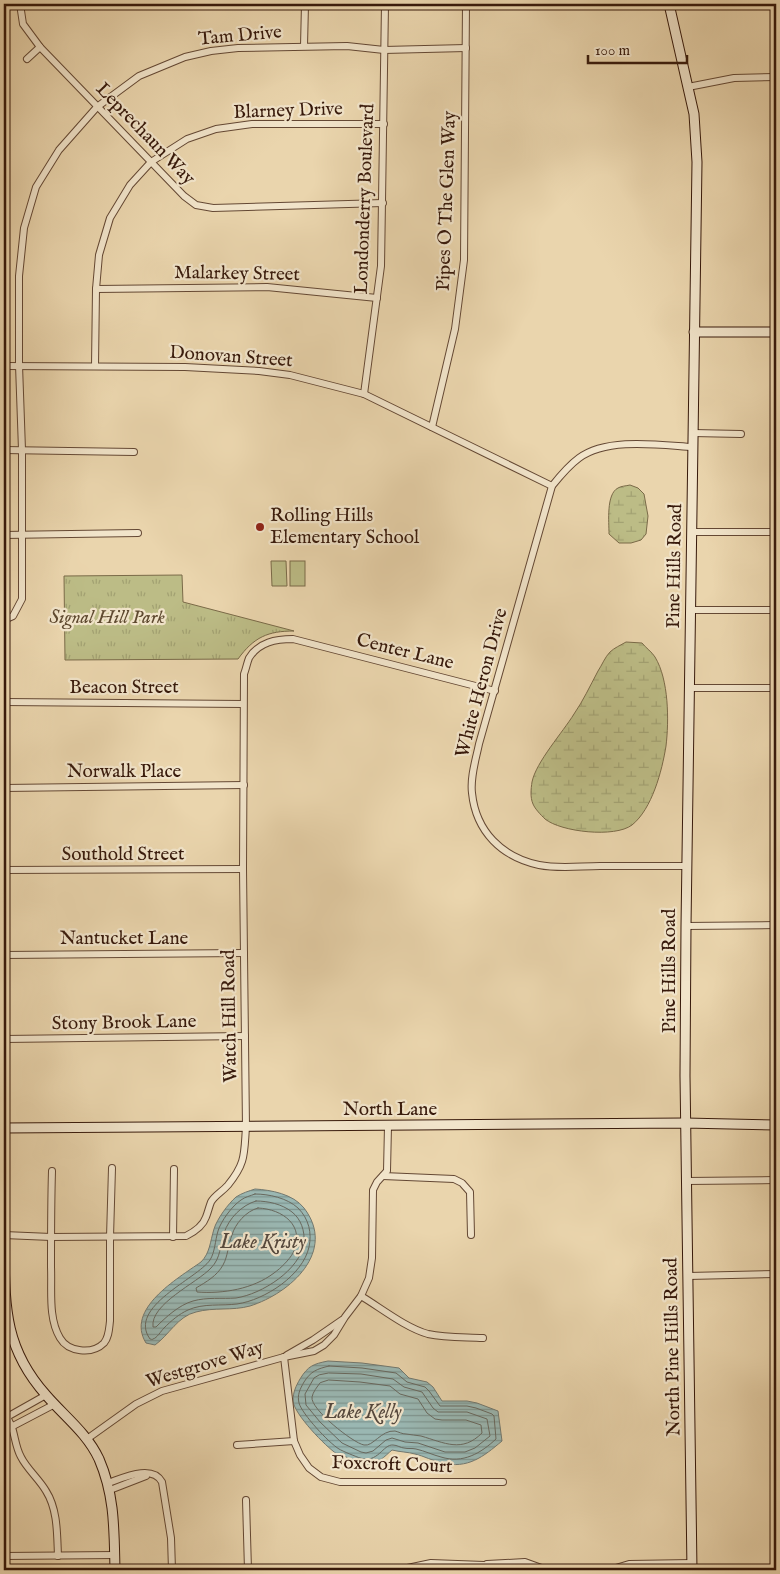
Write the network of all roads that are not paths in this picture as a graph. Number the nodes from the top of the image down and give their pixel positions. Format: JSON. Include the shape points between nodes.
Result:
{"nodes":[{"id":1,"x":20,"y":4,"type":"edge"},
{"id":2,"x":102,"y":4,"type":"edge"},
{"id":3,"x":109,"y":4,"type":"edge"},
{"id":4,"x":305,"y":4,"type":"edge"},
{"id":5,"x":385,"y":4,"type":"edge"},
{"id":6,"x":466,"y":4,"type":"edge"},
{"id":7,"x":671,"y":6,"type":"edge"},
{"id":8,"x":304,"y":46,"type":"junction"},
{"id":9,"x":40,"y":47,"type":"junction"},
{"id":10,"x":466,"y":48,"type":"junction"},
{"id":11,"x":384,"y":50,"type":"junction"},
{"id":12,"x":27,"y":59,"type":"dead end"},
{"id":13,"x":776,"y":77,"type":"edge"},
{"id":14,"x":688,"y":87,"type":"junction"},
{"id":15,"x":97,"y":107,"type":"junction"},
{"id":16,"x":384,"y":124,"type":"junction"},
{"id":17,"x":151,"y":162,"type":"junction"},
{"id":18,"x":383,"y":203,"type":"junction"},
{"id":19,"x":96,"y":289,"type":"junction"},
{"id":20,"x":377,"y":298,"type":"junction"},
{"id":21,"x":694,"y":332,"type":"junction"},
{"id":22,"x":776,"y":332,"type":"edge"},
{"id":23,"x":19,"y":365,"type":"junction"},
{"id":24,"x":4,"y":366,"type":"edge"},
{"id":25,"x":95,"y":366,"type":"junction"},
{"id":26,"x":364,"y":394,"type":"junction"},
{"id":27,"x":432,"y":427,"type":"junction"},
{"id":28,"x":693,"y":433,"type":"junction"},
{"id":29,"x":742,"y":434,"type":"dead end"},
{"id":30,"x":693,"y":447,"type":"junction"},
{"id":31,"x":4,"y":450,"type":"edge"},
{"id":32,"x":22,"y":450,"type":"junction"},
{"id":33,"x":134,"y":452,"type":"dead end"},
{"id":34,"x":552,"y":486,"type":"junction"},
{"id":35,"x":692,"y":532,"type":"junction"},
{"id":36,"x":776,"y":532,"type":"edge"},
{"id":37,"x":138,"y":533,"type":"dead end"},
{"id":38,"x":4,"y":535,"type":"edge"},
{"id":39,"x":22,"y":535,"type":"junction"},
{"id":40,"x":691,"y":610,"type":"junction"},
{"id":41,"x":776,"y":610,"type":"edge"},
{"id":42,"x":4,"y":620,"type":"edge"},
{"id":43,"x":308,"y":643,"type":"joint"},
{"id":44,"x":690,"y":688,"type":"junction"},
{"id":45,"x":776,"y":688,"type":"edge"},
{"id":46,"x":494,"y":691,"type":"junction"},
{"id":47,"x":4,"y":702,"type":"edge"},
{"id":48,"x":243,"y":704,"type":"junction"},
{"id":49,"x":244,"y":786,"type":"junction"},
{"id":50,"x":4,"y":788,"type":"edge"},
{"id":51,"x":687,"y":866,"type":"junction"},
{"id":52,"x":243,"y":869,"type":"junction"},
{"id":53,"x":4,"y":870,"type":"edge"},
{"id":54,"x":776,"y":925,"type":"edge"},
{"id":55,"x":686,"y":926,"type":"junction"},
{"id":56,"x":244,"y":953,"type":"junction"},
{"id":57,"x":4,"y":955,"type":"edge"},
{"id":58,"x":245,"y":1036,"type":"junction"},
{"id":59,"x":4,"y":1039,"type":"edge"},
{"id":60,"x":685,"y":1123,"type":"junction"},
{"id":61,"x":776,"y":1124,"type":"edge"},
{"id":62,"x":388,"y":1126,"type":"junction"},
{"id":63,"x":246,"y":1127,"type":"junction"},
{"id":64,"x":4,"y":1128,"type":"edge"},
{"id":65,"x":112,"y":1168,"type":"dead end"},
{"id":66,"x":174,"y":1169,"type":"dead end"},
{"id":67,"x":52,"y":1171,"type":"dead end"},
{"id":68,"x":383,"y":1176,"type":"junction"},
{"id":69,"x":776,"y":1180,"type":"edge"},
{"id":70,"x":686,"y":1181,"type":"junction"},
{"id":71,"x":4,"y":1235,"type":"edge"},
{"id":72,"x":471,"y":1235,"type":"dead end"},
{"id":73,"x":51,"y":1237,"type":"junction"},
{"id":74,"x":110,"y":1237,"type":"junction"},
{"id":75,"x":173,"y":1237,"type":"junction"},
{"id":76,"x":4,"y":1250,"type":"edge"},
{"id":77,"x":776,"y":1274,"type":"edge"},
{"id":78,"x":688,"y":1276,"type":"junction"},
{"id":79,"x":361,"y":1296,"type":"junction"},
{"id":80,"x":4,"y":1298,"type":"edge"},
{"id":81,"x":345,"y":1317,"type":"junction"},
{"id":82,"x":483,"y":1338,"type":"dead end"},
{"id":83,"x":284,"y":1357,"type":"junction"},
{"id":84,"x":46,"y":1395,"type":"junction"},
{"id":85,"x":55,"y":1404,"type":"junction"},
{"id":86,"x":5,"y":1416,"type":"edge"},
{"id":87,"x":13,"y":1426,"type":"junction"},
{"id":88,"x":87,"y":1439,"type":"junction"},
{"id":89,"x":294,"y":1441,"type":"junction"},
{"id":90,"x":237,"y":1446,"type":"dead end"},
{"id":91,"x":503,"y":1482,"type":"dead end"},
{"id":92,"x":109,"y":1486,"type":"junction"},
{"id":93,"x":246,"y":1500,"type":"dead end"},
{"id":94,"x":115,"y":1555,"type":"junction"},
{"id":95,"x":4,"y":1556,"type":"edge"},
{"id":96,"x":58,"y":1556,"type":"junction"},
{"id":97,"x":692,"y":1566,"type":"edge"},
{"id":98,"x":115,"y":1570,"type":"edge"},
{"id":99,"x":172,"y":1570,"type":"edge"},
{"id":100,"x":248,"y":1570,"type":"edge"},
{"id":101,"x":398,"y":1570,"type":"edge"},
{"id":102,"x":547,"y":1570,"type":"edge"},
{"id":103,"x":609,"y":1570,"type":"edge"}],
"edges":[{"from":1,"to":9,"type":"street","name":"Leprechaun Way","via":[[23,24]]},
{"from":2,"to":3,"type":"street"},
{"from":4,"to":8,"type":"street"},
{"from":5,"to":11,"type":"street","name":"Londonderry Boulevard"},
{"from":6,"to":10,"type":"street","name":"Pipes O The Glen Way"},
{"from":7,"to":14,"type":"main road","name":"Pine Hills Road"},
{"from":8,"to":11,"type":"street","name":"Tam Drive"},
{"from":8,"to":15,"type":"street","name":"Tam Drive","via":[[238,48],[185,57],[139,76]]},
{"from":9,"to":12,"type":"street"},
{"from":9,"to":15,"type":"street","name":"Leprechaun Way"},
{"from":10,"to":11,"type":"street","name":"Tam Drive"},
{"from":10,"to":27,"type":"street","name":"Pipes O The Glen Way","via":[[464,260],[455,329]]},
{"from":11,"to":16,"type":"street","name":"Londonderry Boulevard"},
{"from":13,"to":14,"type":"street","via":[[734,78]]},
{"from":14,"to":21,"type":"main road","name":"Pine Hills Road","via":[[694,114],[697,162]]},
{"from":15,"to":17,"type":"street","name":"Leprechaun Way"},
{"from":15,"to":23,"type":"street","name":"Tam Drive","via":[[58,150],[36,188],[26,220],[19,276]]},
{"from":16,"to":17,"type":"street","name":"Blarney Drive","via":[[252,124],[216,129],[187,139]]},
{"from":16,"to":18,"type":"street","name":"Londonderry Boulevard"},
{"from":17,"to":18,"type":"street","name":"Leprechaun Way","via":[[196,206]]},
{"from":17,"to":19,"type":"street","name":"Blarney Drive","via":[[130,185],[110,218],[99,255]]},
{"from":18,"to":20,"type":"street","name":"Londonderry Boulevard"},
{"from":19,"to":20,"type":"street","name":"Malarkey Street","via":[[267,287]]},
{"from":19,"to":25,"type":"street","name":"Blarney Drive"},
{"from":20,"to":26,"type":"street","name":"Londonderry Boulevard"},
{"from":21,"to":22,"type":"main road"},
{"from":21,"to":28,"type":"main road","name":"Pine Hills Road"},
{"from":23,"to":24,"type":"street","name":"Donovan Street"},
{"from":23,"to":25,"type":"street","name":"Donovan Street"},
{"from":23,"to":32,"type":"street","name":"Tam Drive"},
{"from":25,"to":26,"type":"street","name":"Donovan Street","via":[[259,371],[292,375]]},
{"from":26,"to":27,"type":"street","name":"Donovan Street"},
{"from":27,"to":34,"type":"street","name":"Donovan Street"},
{"from":28,"to":29,"type":"street"},
{"from":28,"to":30,"type":"main road","name":"Pine Hills Road"},
{"from":30,"to":34,"type":"street","name":"White Heron Drive","via":[[623,445],[597,449],[565,469]]},
{"from":30,"to":35,"type":"main road","name":"Pine Hills Road"},
{"from":31,"to":32,"type":"street"},
{"from":32,"to":33,"type":"street"},
{"from":32,"to":39,"type":"street","name":"Tam Drive"},
{"from":34,"to":46,"type":"street","name":"White Heron Drive"},
{"from":35,"to":36,"type":"street"},
{"from":35,"to":40,"type":"main road","name":"Pine Hills Road"},
{"from":37,"to":39,"type":"street"},
{"from":38,"to":39,"type":"street"},
{"from":39,"to":42,"type":"street","name":"Tam Drive","via":[[22,600],[13,616]]},
{"from":40,"to":41,"type":"street"},
{"from":40,"to":44,"type":"main road","name":"Pine Hills Road"},
{"from":43,"to":46,"type":"street","name":"Center Lane"},
{"from":43,"to":48,"type":"street","name":"Watch Hill Road","via":[[279,639],[261,646],[249,658],[244,674]]},
{"from":44,"to":45,"type":"street"},
{"from":44,"to":51,"type":"main road","name":"Pine Hills Road"},
{"from":46,"to":51,"type":"street","name":"White Heron Drive","via":[[474,766],[472,792],[480,822],[503,851],[524,861],[552,867]]},
{"from":47,"to":48,"type":"street","name":"Beacon Street"},
{"from":48,"to":49,"type":"street","name":"Watch Hill Road"},
{"from":49,"to":50,"type":"street","name":"Norwalk Place"},
{"from":49,"to":52,"type":"street","name":"Watch Hill Road"},
{"from":51,"to":55,"type":"main road","name":"Pine Hills Road"},
{"from":52,"to":53,"type":"street","name":"Southold Street"},
{"from":52,"to":56,"type":"street","name":"Watch Hill Road"},
{"from":54,"to":55,"type":"street"},
{"from":55,"to":60,"type":"main road","name":"Pine Hills Road"},
{"from":56,"to":57,"type":"street","name":"Nantucket Lane"},
{"from":56,"to":58,"type":"street","name":"Watch Hill Road"},
{"from":58,"to":59,"type":"street","name":"Stony Brook Lane"},
{"from":58,"to":63,"type":"street","name":"Watch Hill Road"},
{"from":60,"to":61,"type":"main road","name":"North Lane"},
{"from":60,"to":62,"type":"main road","name":"North Lane"},
{"from":60,"to":70,"type":"main road","name":"North Pine Hills Road"},
{"from":62,"to":63,"type":"main road","name":"North Lane"},
{"from":62,"to":68,"type":"street","name":"Westgrove Way","via":[[388,1163]]},
{"from":63,"to":64,"type":"main road","name":"North Lane"},
{"from":63,"to":75,"type":"street","name":"Watch Hill Road","via":[[243,1160],[238,1174],[215,1197],[196,1231]]},
{"from":65,"to":74,"type":"street"},
{"from":66,"to":75,"type":"street"},
{"from":67,"to":73,"type":"street"},
{"from":68,"to":72,"type":"street","via":[[454,1178],[462,1183],[470,1192]]},
{"from":68,"to":79,"type":"street","name":"Westgrove Way","via":[[373,1190],[372,1258],[369,1278]]},
{"from":69,"to":70,"type":"street"},
{"from":70,"to":78,"type":"main road","name":"North Pine Hills Road"},
{"from":71,"to":73,"type":"street","name":"Watch Hill Road"},
{"from":73,"to":74,"type":"street","name":"Watch Hill Road"},
{"from":73,"to":74,"type":"street","via":[[54,1320],[63,1342],[78,1350],[93,1349],[103,1344],[109,1335]]},
{"from":74,"to":75,"type":"street","name":"Watch Hill Road"},
{"from":76,"to":80,"type":"main road"},
{"from":77,"to":78,"type":"street"},
{"from":78,"to":97,"type":"main road","name":"North Pine Hills Road"},
{"from":79,"to":81,"type":"street","name":"Westgrove Way"},
{"from":79,"to":82,"type":"street","via":[[428,1334]]},
{"from":80,"to":84,"type":"main road","via":[[20,1359]]},
{"from":81,"to":83,"type":"street","name":"Westgrove Way"},
{"from":81,"to":83,"type":"street","name":"Westgrove Way","via":[[324,1345],[314,1351]]},
{"from":83,"to":88,"type":"street","name":"Westgrove Way","via":[[162,1391],[136,1404]]},
{"from":83,"to":89,"type":"street","name":"Foxcroft Court"},
{"from":84,"to":85,"type":"main road"},
{"from":84,"to":86,"type":"street"},
{"from":85,"to":87,"type":"street"},
{"from":85,"to":88,"type":"main road"},
{"from":86,"to":87,"type":"street"},
{"from":87,"to":96,"type":"street","via":[[21,1459],[48,1493],[57,1529]]},
{"from":88,"to":92,"type":"main road"},
{"from":89,"to":90,"type":"street"},
{"from":89,"to":91,"type":"street","name":"Foxcroft Court","via":[[309,1468],[321,1477],[340,1482]]},
{"from":92,"to":94,"type":"main road"},
{"from":92,"to":99,"type":"street","via":[[132,1475],[152,1473],[159,1477],[172,1538]]},
{"from":93,"to":100,"type":"street"},
{"from":94,"to":96,"type":"street"},
{"from":94,"to":98,"type":"main road"},
{"from":95,"to":96,"type":"street"},
{"from":97,"to":103,"type":"street","via":[[628,1564]]},
{"from":101,"to":102,"type":"street","via":[[431,1563],[486,1565],[525,1562]]}]}
